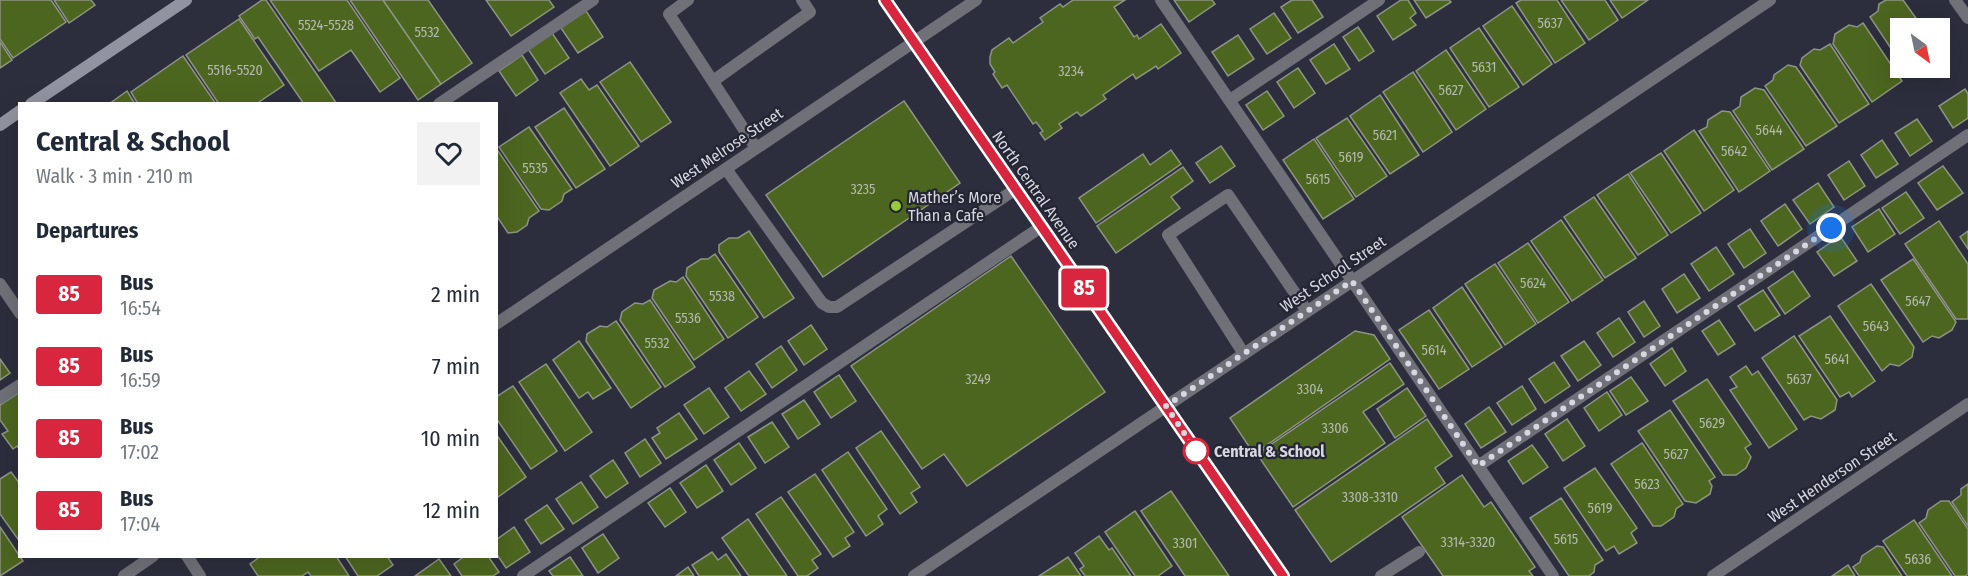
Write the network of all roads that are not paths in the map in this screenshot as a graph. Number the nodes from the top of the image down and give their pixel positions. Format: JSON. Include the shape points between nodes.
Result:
{"nodes":[{"id":1,"x":186,"y":0,"type":"edge"},
{"id":2,"x":593,"y":0,"type":"edge"},
{"id":3,"x":688,"y":0,"type":"edge"},
{"id":4,"x":802,"y":0,"type":"edge"},
{"id":5,"x":885,"y":0,"type":"edge"},
{"id":6,"x":976,"y":0,"type":"edge"},
{"id":7,"x":1161,"y":0,"type":"edge"},
{"id":8,"x":1378,"y":0,"type":"edge"},
{"id":9,"x":1770,"y":0,"type":"edge"},
{"id":10,"x":1955,"y":0,"type":"edge"},
{"id":11,"x":1968,"y":18,"type":"edge"},
{"id":12,"x":914,"y":42,"type":"junction"},
{"id":13,"x":713,"y":81,"type":"junction"},
{"id":14,"x":1230,"y":100,"type":"junction"},
{"id":15,"x":35,"y":102,"type":"edge"},
{"id":16,"x":442,"y":102,"type":"edge"},
{"id":17,"x":18,"y":112,"type":"edge"},
{"id":18,"x":0,"y":124,"type":"edge"},
{"id":19,"x":1968,"y":135,"type":"edge"},
{"id":20,"x":756,"y":148,"type":"junction"},
{"id":21,"x":726,"y":169,"type":"junction"},
{"id":22,"x":1016,"y":189,"type":"junction"},
{"id":23,"x":1041,"y":227,"type":"junction"},
{"id":24,"x":1352,"y":281,"type":"junction"},
{"id":25,"x":0,"y":284,"type":"edge"},
{"id":26,"x":18,"y":310,"type":"edge"},
{"id":27,"x":1307,"y":311,"type":"junction"},
{"id":28,"x":498,"y":323,"type":"edge"},
{"id":29,"x":1244,"y":354,"type":"junction"},
{"id":30,"x":18,"y":386,"type":"edge"},
{"id":31,"x":0,"y":398,"type":"edge"},
{"id":32,"x":1968,"y":404,"type":"edge"},
{"id":33,"x":1166,"y":406,"type":"junction"},
{"id":34,"x":1478,"y":466,"type":"junction"},
{"id":35,"x":1419,"y":552,"type":"dead end"},
{"id":36,"x":150,"y":558,"type":"edge"},
{"id":37,"x":188,"y":558,"type":"edge"},
{"id":38,"x":124,"y":576,"type":"edge"},
{"id":39,"x":200,"y":576,"type":"edge"},
{"id":40,"x":523,"y":576,"type":"edge"},
{"id":41,"x":914,"y":576,"type":"edge"},
{"id":42,"x":1283,"y":576,"type":"edge"},
{"id":43,"x":1381,"y":576,"type":"edge"},
{"id":44,"x":1553,"y":576,"type":"edge"},
{"id":45,"x":1713,"y":576,"type":"edge"}],
"edges":[{"from":1,"to":15,"type":"main road"},
{"from":2,"to":16,"type":"street"},
{"from":3,"to":13,"type":"street","via":[[669,14]]},
{"from":4,"to":13,"type":"street","via":[[810,12]]},
{"from":5,"to":12,"type":"main road","name":"North Central Avenue"},
{"from":6,"to":12,"type":"street","name":"West Melrose Street"},
{"from":7,"to":14,"type":"street"},
{"from":8,"to":14,"type":"street"},
{"from":9,"to":24,"type":"street","name":"West School Street"},
{"from":10,"to":11,"type":"street"},
{"from":12,"to":20,"type":"street","name":"West Melrose Street"},
{"from":12,"to":22,"type":"main road","name":"North Central Avenue"},
{"from":13,"to":20,"type":"street"},
{"from":14,"to":24,"type":"street"},
{"from":17,"to":18,"type":"main road"},
{"from":19,"to":34,"type":"street"},
{"from":20,"to":21,"type":"street","name":"West Melrose Street"},
{"from":21,"to":22,"type":"street","via":[[822,303],[829,307],[837,307]]},
{"from":21,"to":28,"type":"street","name":"West Melrose Street"},
{"from":22,"to":23,"type":"main road","name":"North Central Avenue"},
{"from":23,"to":33,"type":"main road","name":"North Central Avenue"},
{"from":23,"to":40,"type":"street"},
{"from":24,"to":27,"type":"street","name":"West School Street"},
{"from":24,"to":34,"type":"street"},
{"from":25,"to":26,"type":"street"},
{"from":27,"to":29,"type":"street","name":"West School Street"},
{"from":27,"to":29,"type":"street","via":[[1228,195],[1168,235]]},
{"from":29,"to":33,"type":"street","name":"West School Street"},
{"from":30,"to":31,"type":"street"},
{"from":32,"to":45,"type":"street","name":"West Henderson Street"},
{"from":33,"to":41,"type":"street","name":"West School Street"},
{"from":33,"to":42,"type":"main road","name":"North Central Avenue"},
{"from":34,"to":44,"type":"street"},
{"from":35,"to":43,"type":"street"},
{"from":36,"to":38,"type":"street"},
{"from":37,"to":39,"type":"street"}]}
